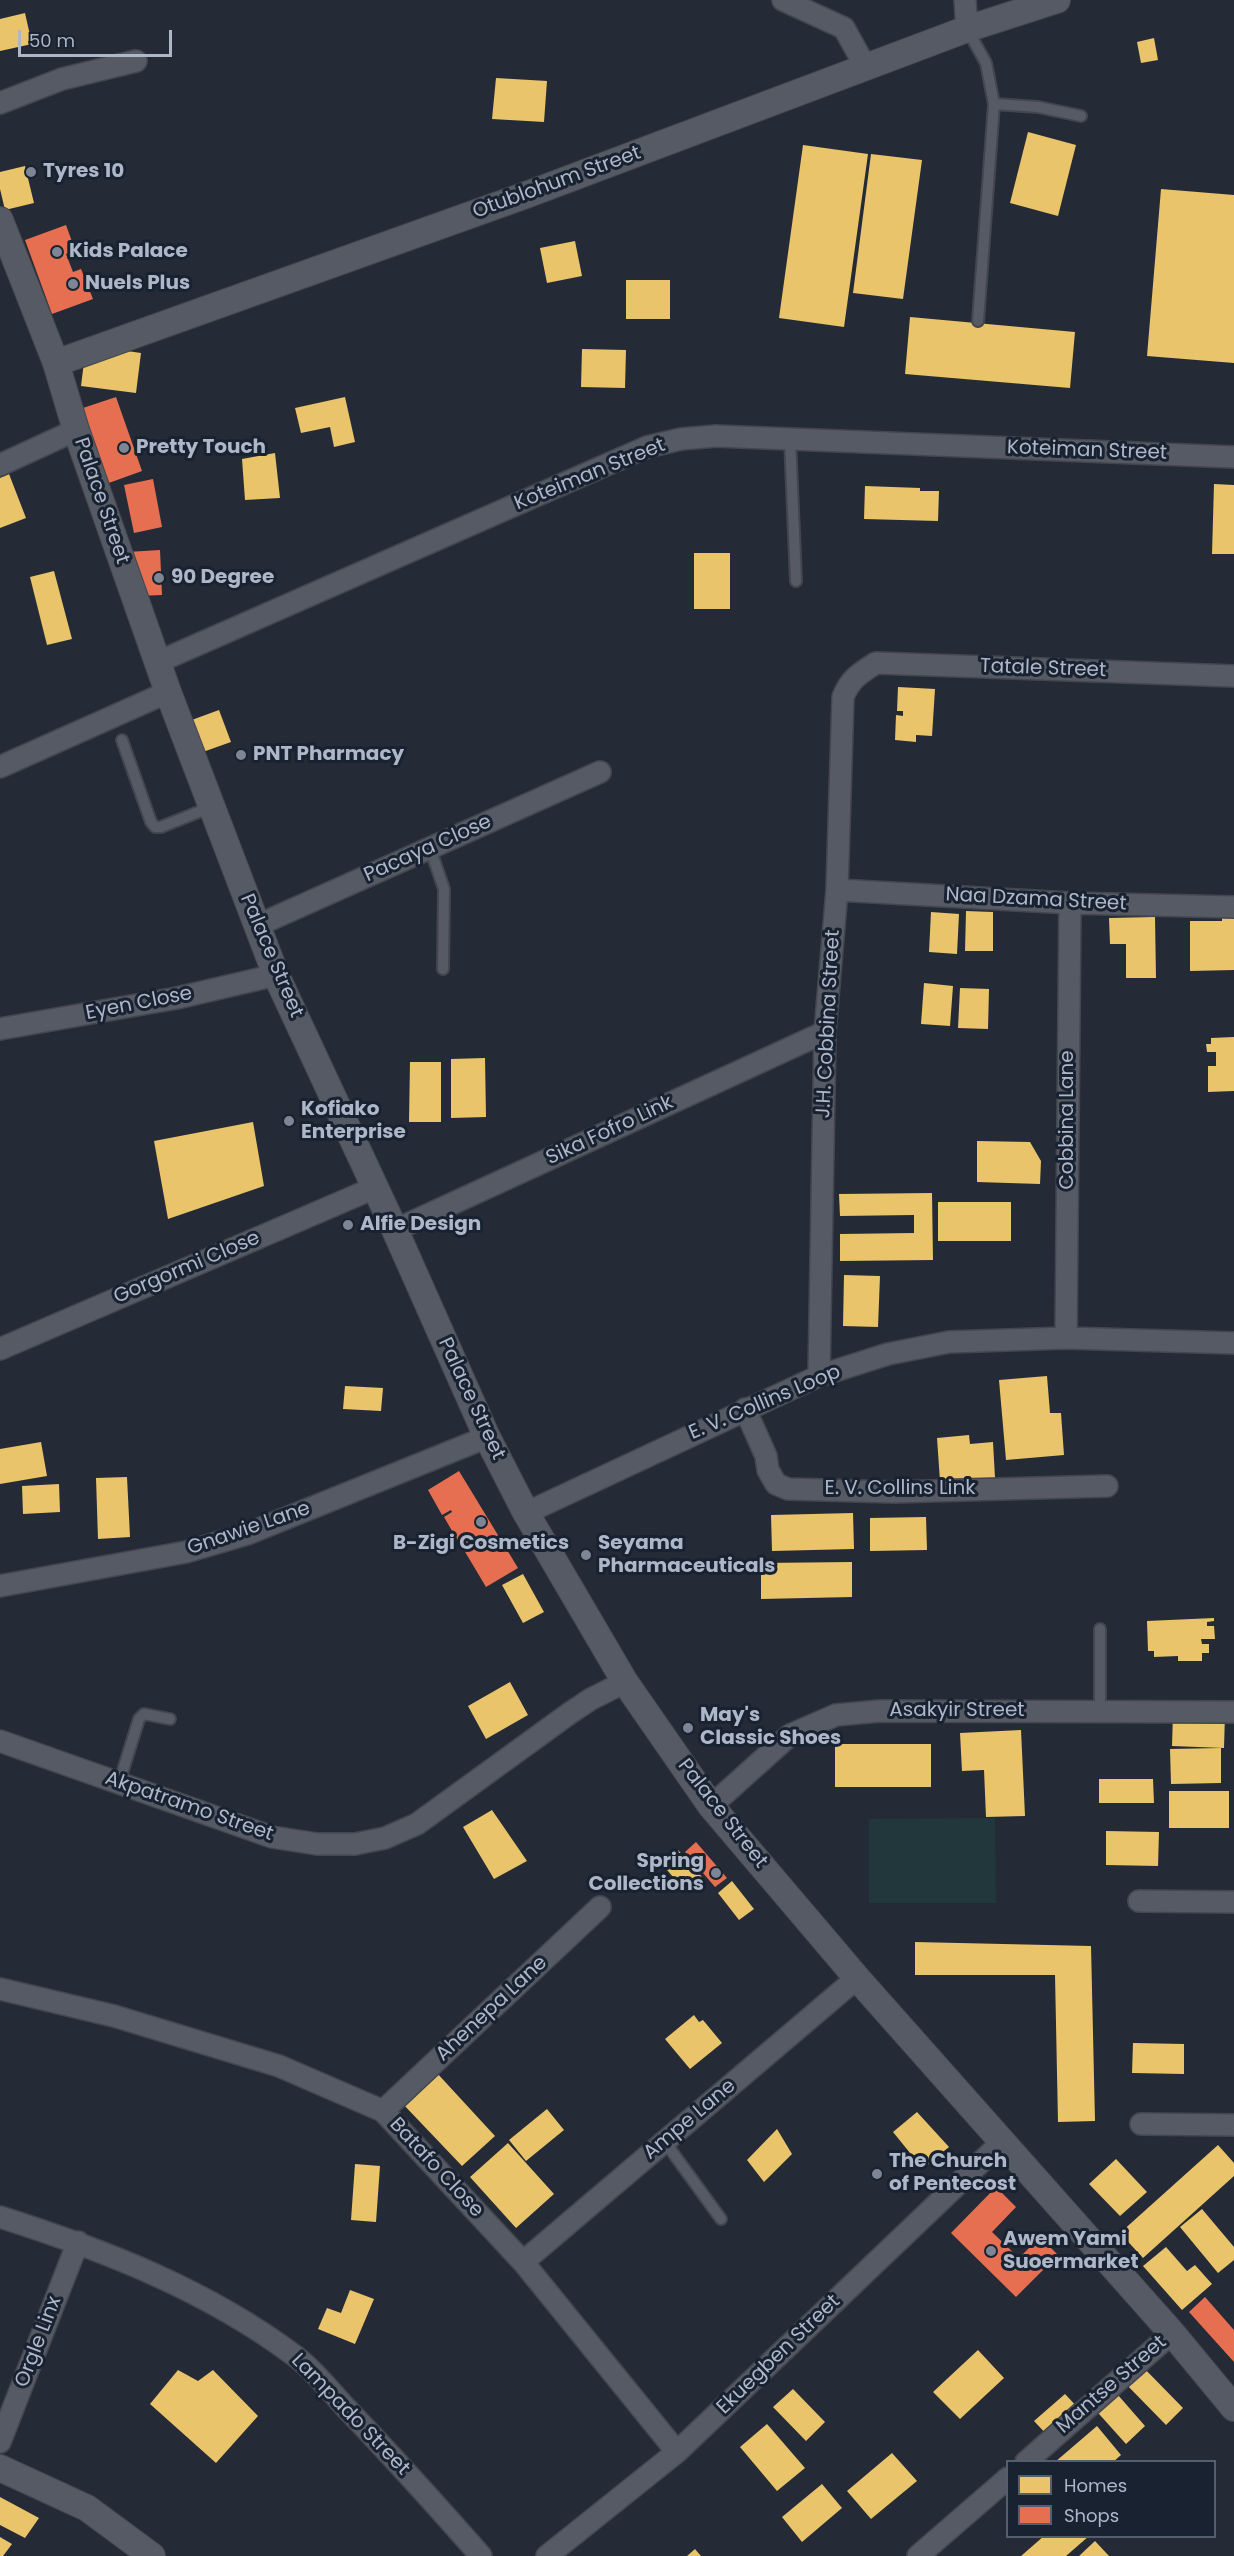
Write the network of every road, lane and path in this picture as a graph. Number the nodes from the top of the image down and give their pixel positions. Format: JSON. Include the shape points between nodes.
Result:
{"nodes":[{"id":1,"x":783,"y":0,"type":"edge"},
{"id":2,"x":965,"y":0,"type":"edge"},
{"id":3,"x":1057,"y":0,"type":"edge"},
{"id":4,"x":967,"y":29,"type":"junction"},
{"id":5,"x":136,"y":61,"type":"dead end"},
{"id":6,"x":866,"y":68,"type":"junction"},
{"id":7,"x":0,"y":103,"type":"edge"},
{"id":8,"x":994,"y":104,"type":"junction"},
{"id":9,"x":1081,"y":116,"type":"dead end"},
{"id":10,"x":0,"y":220,"type":"edge"},
{"id":11,"x":978,"y":321,"type":"dead end"},
{"id":12,"x":56,"y":363,"type":"junction"},
{"id":13,"x":76,"y":430,"type":"junction"},
{"id":14,"x":790,"y":439,"type":"junction"},
{"id":15,"x":1234,"y":457,"type":"edge"},
{"id":16,"x":0,"y":465,"type":"edge"},
{"id":17,"x":796,"y":581,"type":"dead end"},
{"id":18,"x":158,"y":662,"type":"junction"},
{"id":19,"x":856,"y":675,"type":"joint"},
{"id":20,"x":1234,"y":676,"type":"edge"},
{"id":21,"x":168,"y":692,"type":"junction"},
{"id":22,"x":122,"y":740,"type":"dead end"},
{"id":23,"x":0,"y":767,"type":"edge"},
{"id":24,"x":600,"y":772,"type":"dead end"},
{"id":25,"x":212,"y":807,"type":"junction"},
{"id":26,"x":430,"y":848,"type":"junction"},
{"id":27,"x":837,"y":890,"type":"junction"},
{"id":28,"x":1070,"y":903,"type":"junction"},
{"id":29,"x":1234,"y":907,"type":"edge"},
{"id":30,"x":256,"y":926,"type":"junction"},
{"id":31,"x":443,"y":969,"type":"dead end"},
{"id":32,"x":276,"y":975,"type":"junction"},
{"id":33,"x":0,"y":1029,"type":"edge"},
{"id":34,"x":825,"y":1032,"type":"junction"},
{"id":35,"x":374,"y":1188,"type":"junction"},
{"id":36,"x":395,"y":1230,"type":"junction"},
{"id":37,"x":1066,"y":1338,"type":"junction"},
{"id":38,"x":1234,"y":1343,"type":"edge"},
{"id":39,"x":0,"y":1349,"type":"edge"},
{"id":40,"x":819,"y":1376,"type":"junction"},
{"id":41,"x":745,"y":1409,"type":"junction"},
{"id":42,"x":487,"y":1437,"type":"junction"},
{"id":43,"x":1107,"y":1486,"type":"dead end"},
{"id":44,"x":526,"y":1513,"type":"junction"},
{"id":45,"x":0,"y":1586,"type":"edge"},
{"id":46,"x":1100,"y":1629,"type":"dead end"},
{"id":47,"x":625,"y":1682,"type":"junction"},
{"id":48,"x":1100,"y":1711,"type":"junction"},
{"id":49,"x":1234,"y":1712,"type":"edge"},
{"id":50,"x":170,"y":1719,"type":"dead end"},
{"id":51,"x":0,"y":1741,"type":"edge"},
{"id":52,"x":119,"y":1783,"type":"junction"},
{"id":53,"x":711,"y":1806,"type":"junction"},
{"id":54,"x":1139,"y":1901,"type":"dead end"},
{"id":55,"x":1234,"y":1902,"type":"edge"},
{"id":56,"x":600,"y":1907,"type":"dead end"},
{"id":57,"x":857,"y":1978,"type":"junction"},
{"id":58,"x":0,"y":1989,"type":"edge"},
{"id":59,"x":383,"y":2111,"type":"junction"},
{"id":60,"x":1141,"y":2124,"type":"dead end"},
{"id":61,"x":1234,"y":2125,"type":"edge"},
{"id":62,"x":665,"y":2142,"type":"junction"},
{"id":63,"x":1002,"y":2142,"type":"junction"},
{"id":64,"x":0,"y":2217,"type":"edge"},
{"id":65,"x":721,"y":2219,"type":"dead end"},
{"id":66,"x":78,"y":2242,"type":"junction"},
{"id":67,"x":523,"y":2262,"type":"junction"},
{"id":68,"x":1172,"y":2333,"type":"junction"},
{"id":69,"x":1234,"y":2408,"type":"edge"},
{"id":70,"x":0,"y":2442,"type":"edge"},
{"id":71,"x":677,"y":2452,"type":"junction"},
{"id":72,"x":1028,"y":2460,"type":"edge"},
{"id":73,"x":0,"y":2468,"type":"edge"},
{"id":74,"x":1006,"y":2480,"type":"edge"},
{"id":75,"x":152,"y":2556,"type":"edge"},
{"id":76,"x":481,"y":2556,"type":"edge"},
{"id":77,"x":547,"y":2556,"type":"edge"},
{"id":78,"x":918,"y":2556,"type":"edge"}],
"edges":[{"from":1,"to":6,"type":"street","via":[[844,28]]},
{"from":2,"to":4,"type":"street"},
{"from":3,"to":4,"type":"street","name":"Otublohum Street"},
{"from":4,"to":6,"type":"street","name":"Otublohum Street"},
{"from":4,"to":8,"type":"lane","via":[[986,63]]},
{"from":5,"to":7,"type":"street","via":[[62,79]]},
{"from":6,"to":12,"type":"street","name":"Otublohum Street"},
{"from":8,"to":9,"type":"lane","via":[[1038,106]]},
{"from":8,"to":11,"type":"lane"},
{"from":10,"to":12,"type":"street","name":"Palace Street"},
{"from":12,"to":13,"type":"street","name":"Palace Street"},
{"from":13,"to":16,"type":"street"},
{"from":13,"to":18,"type":"street","name":"Palace Street"},
{"from":14,"to":15,"type":"street","name":"Koteiman Street"},
{"from":14,"to":17,"type":"lane"},
{"from":14,"to":18,"type":"street","name":"Koteiman Street","via":[[716,436],[647,447]]},
{"from":18,"to":21,"type":"street","name":"Palace Street"},
{"from":19,"to":20,"type":"street","name":"Tatale Street","via":[[876,663]]},
{"from":19,"to":27,"type":"street","name":"J.H. Cobbina Street","via":[[843,697]]},
{"from":21,"to":23,"type":"street"},
{"from":21,"to":25,"type":"street","name":"Palace Street"},
{"from":22,"to":25,"type":"lane","via":[[155,826]]},
{"from":24,"to":26,"type":"street","name":"Pacaya Close"},
{"from":25,"to":30,"type":"street","name":"Palace Street"},
{"from":26,"to":30,"type":"street","name":"Pacaya Close"},
{"from":26,"to":31,"type":"lane","via":[[444,889]]},
{"from":27,"to":28,"type":"street","name":"Naa Dzama Street"},
{"from":27,"to":34,"type":"street","name":"J.H. Cobbina Street"},
{"from":28,"to":29,"type":"street","name":"Naa Dzama Street"},
{"from":28,"to":37,"type":"street","name":"Cobbina Lane"},
{"from":30,"to":32,"type":"street","name":"Palace Street"},
{"from":32,"to":33,"type":"street","name":"Eyen Close","via":[[154,1002]]},
{"from":32,"to":35,"type":"street","name":"Palace Street"},
{"from":34,"to":36,"type":"street","name":"Sika Fofro Link"},
{"from":34,"to":40,"type":"street","name":"J.H. Cobbina Street"},
{"from":35,"to":36,"type":"street","name":"Palace Street"},
{"from":35,"to":39,"type":"street","name":"Gorgormi Close"},
{"from":36,"to":42,"type":"street","name":"Palace Street"},
{"from":37,"to":38,"type":"street","name":"E. V. Collins Loop"},
{"from":37,"to":40,"type":"street","name":"E. V. Collins Loop","via":[[949,1342],[888,1354]]},
{"from":40,"to":41,"type":"street","name":"E. V. Collins Loop"},
{"from":41,"to":43,"type":"street","name":"E. V. Collins Link","via":[[776,1485],[788,1489],[894,1492]]},
{"from":41,"to":44,"type":"street","name":"E. V. Collins Loop"},
{"from":42,"to":44,"type":"street","name":"Palace Street"},
{"from":42,"to":45,"type":"street","name":"Gnawie Lane","via":[[247,1534],[186,1552]]},
{"from":44,"to":47,"type":"street","name":"Palace Street"},
{"from":46,"to":48,"type":"lane"},
{"from":47,"to":52,"type":"street","name":"Akpatramo Street","via":[[570,1713],[417,1824],[355,1844],[272,1838]]},
{"from":47,"to":53,"type":"street","name":"Palace Street"},
{"from":48,"to":49,"type":"street","name":"Asakyir Street"},
{"from":48,"to":53,"type":"street","name":"Asakyir Street","via":[[880,1711],[836,1715],[790,1735]]},
{"from":50,"to":52,"type":"lane","via":[[144,1714],[139,1719]]},
{"from":51,"to":52,"type":"street","name":"Akpatramo Street"},
{"from":53,"to":57,"type":"street","name":"Palace Street"},
{"from":54,"to":55,"type":"street"},
{"from":56,"to":59,"type":"street","name":"Ahenepa Lane"},
{"from":57,"to":62,"type":"street","name":"Ampe Lane"},
{"from":57,"to":63,"type":"street","name":"Palace Street"},
{"from":58,"to":59,"type":"street","name":"Batafo Close","via":[[114,2016],[279,2066]]},
{"from":59,"to":67,"type":"street","name":"Batafo Close"},
{"from":60,"to":61,"type":"street"},
{"from":62,"to":65,"type":"lane"},
{"from":62,"to":67,"type":"street","name":"Ampe Lane"},
{"from":63,"to":68,"type":"street","name":"Palace Street"},
{"from":63,"to":71,"type":"street","name":"Ekuegben Street"},
{"from":64,"to":66,"type":"street","name":"Lampado Street"},
{"from":66,"to":70,"type":"street","name":"Orgle Linx"},
{"from":66,"to":76,"type":"street","name":"Lampado Street","via":[[233,2313],[297,2357]]},
{"from":67,"to":71,"type":"street","name":"Batafo Close"},
{"from":68,"to":69,"type":"street","name":"Palace Street"},
{"from":68,"to":72,"type":"street","name":"Mantse Street"},
{"from":71,"to":77,"type":"street","name":"Ekuegben Street"},
{"from":73,"to":75,"type":"street","via":[[87,2508]]},
{"from":74,"to":78,"type":"street"}]}
